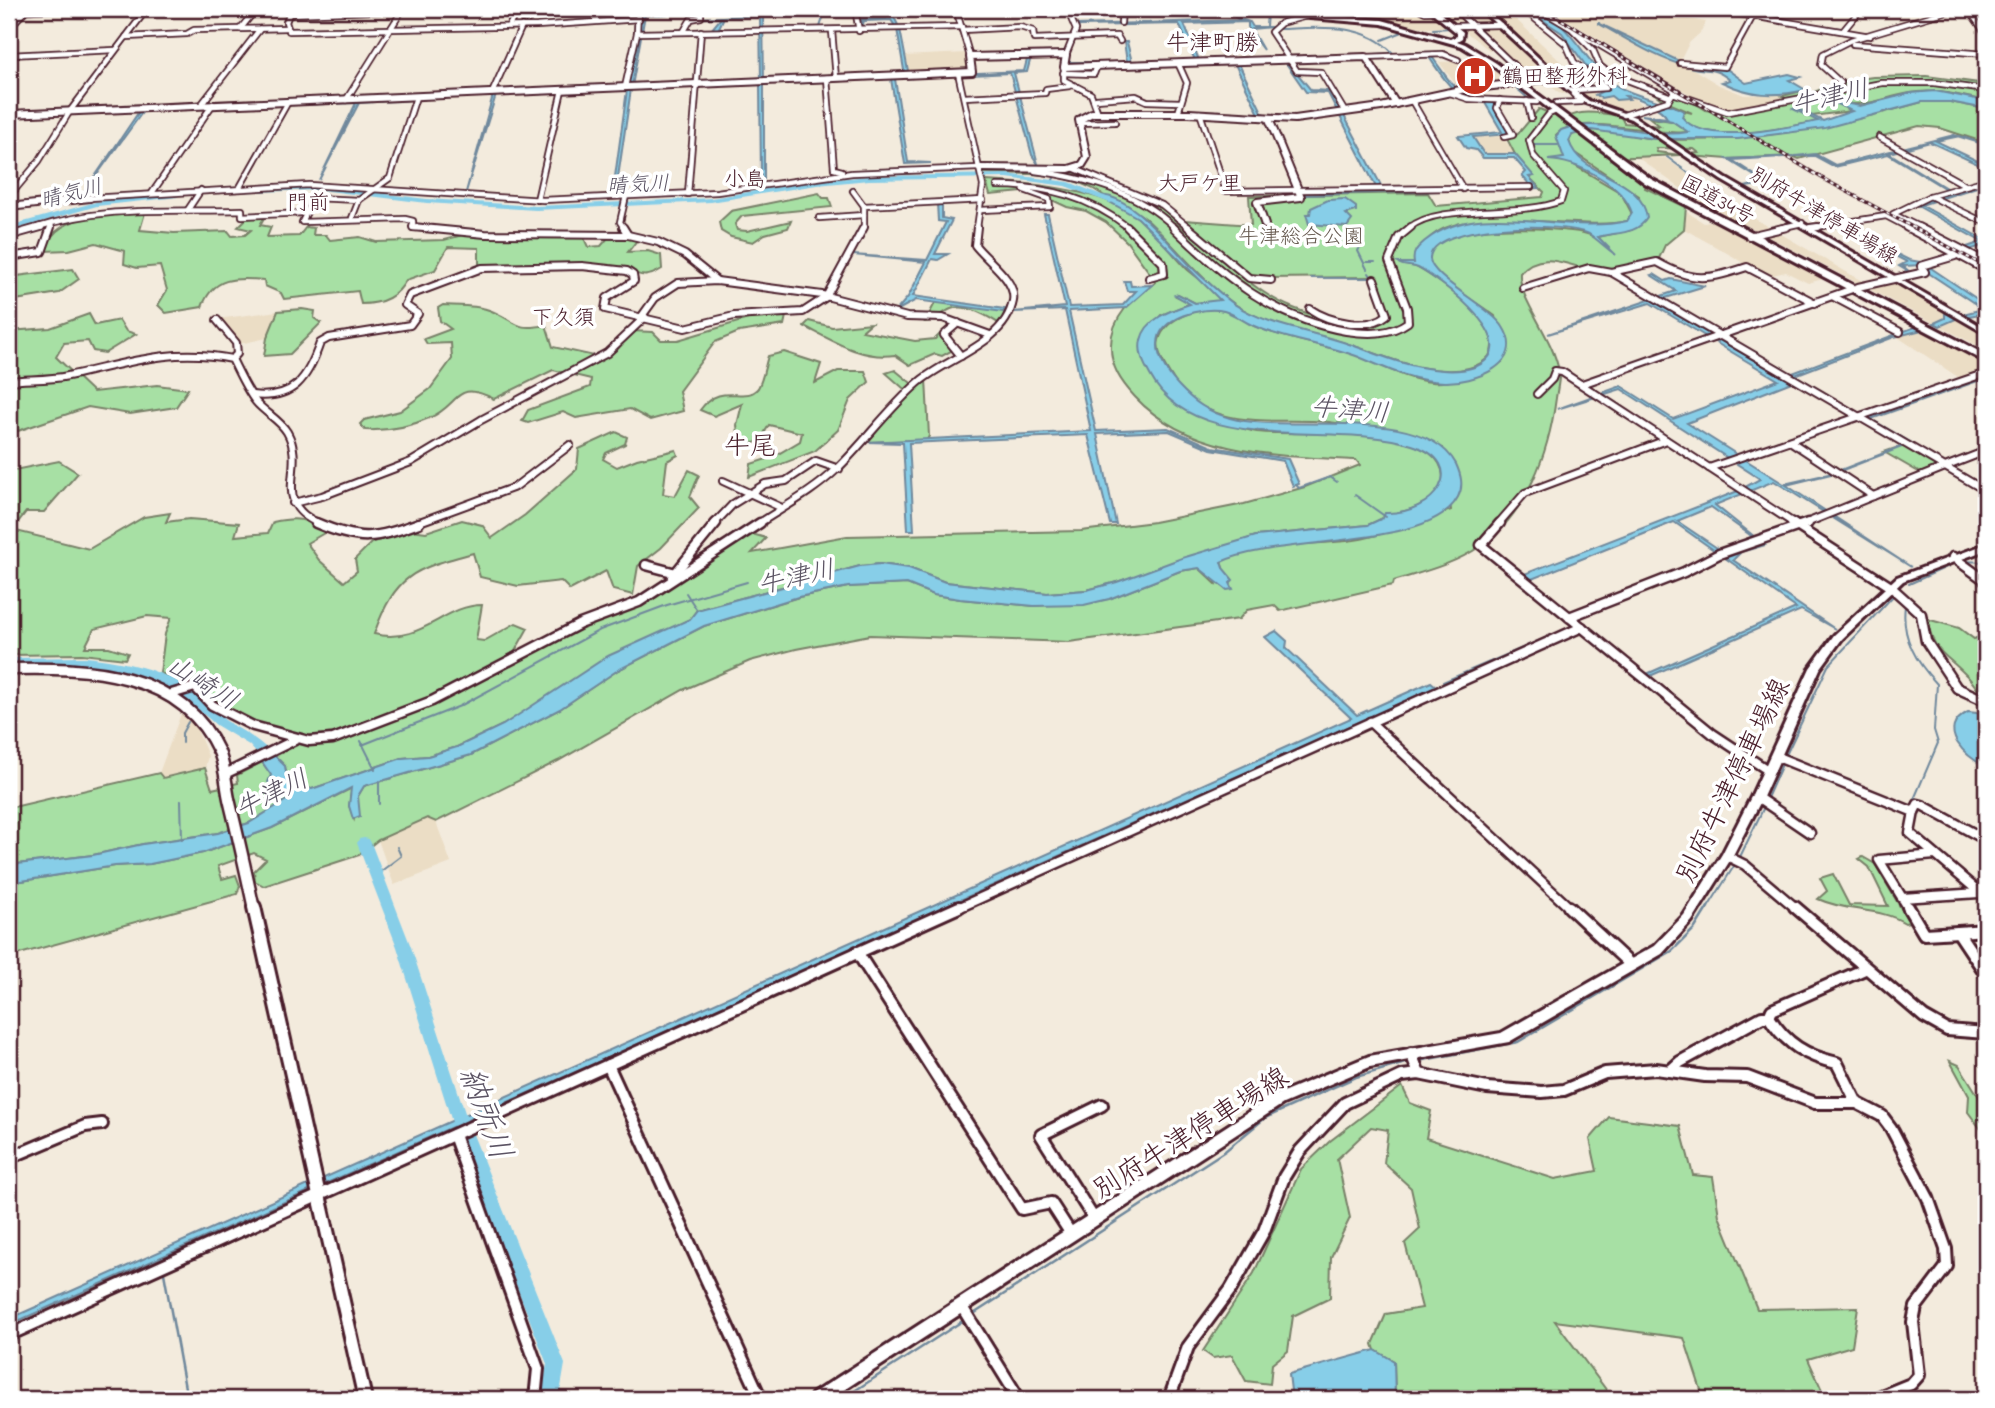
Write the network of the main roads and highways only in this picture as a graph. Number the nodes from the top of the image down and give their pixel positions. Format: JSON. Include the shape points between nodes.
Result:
{"nodes":[{"id":1,"x":1227,"y":9,"type":"edge"},
{"id":2,"x":1252,"y":9,"type":"edge"},
{"id":3,"x":1483,"y":9,"type":"edge"},
{"id":4,"x":1434,"y":10,"type":"edge"},
{"id":5,"x":1315,"y":13,"type":"edge"},
{"id":6,"x":1454,"y":40,"type":"junction"},
{"id":7,"x":1525,"y":82,"type":"junction"},
{"id":8,"x":1560,"y":111,"type":"junction"},
{"id":9,"x":1619,"y":158,"type":"joint"},
{"id":10,"x":1855,"y":289,"type":"junction"},
{"id":11,"x":1986,"y":332,"type":"edge"},
{"id":12,"x":1986,"y":354,"type":"edge"},
{"id":13,"x":1986,"y":359,"type":"edge"},
{"id":14,"x":1986,"y":547,"type":"edge"},
{"id":15,"x":817,"y":1399,"type":"edge"}],
"edges":[{"from":1,"to":5,"type":"highway"},
{"from":2,"to":5,"type":"highway"},
{"from":3,"to":11,"type":"main road","name":"別府牛津停車場線","via":[[1560,81],[1594,106],[1636,120],[1679,151]]},
{"from":4,"to":6,"type":"highway","via":[[1461,34]]},
{"from":5,"to":6,"type":"highway","name":"国道34号","via":[[1396,24]]},
{"from":6,"to":7,"type":"highway","name":"国道34号"},
{"from":7,"to":8,"type":"highway","name":"国道34号"},
{"from":7,"to":8,"type":"highway","name":"国道34号"},
{"from":8,"to":9,"type":"highway","name":"国道34号"},
{"from":9,"to":10,"type":"highway","name":"国道34号","via":[[1665,191]]},
{"from":10,"to":12,"type":"highway","name":"国道34号"},
{"from":10,"to":13,"type":"highway","name":"国道34号"},
{"from":14,"to":15,"type":"main road","name":"別府牛津停車場線","via":[[1900,579],[1826,651],[1815,668],[1782,759],[1769,771],[1764,801],[1678,932],[1658,950],[1504,1038],[1415,1062],[1369,1062],[1278,1100],[1071,1234],[966,1314]]}]}
